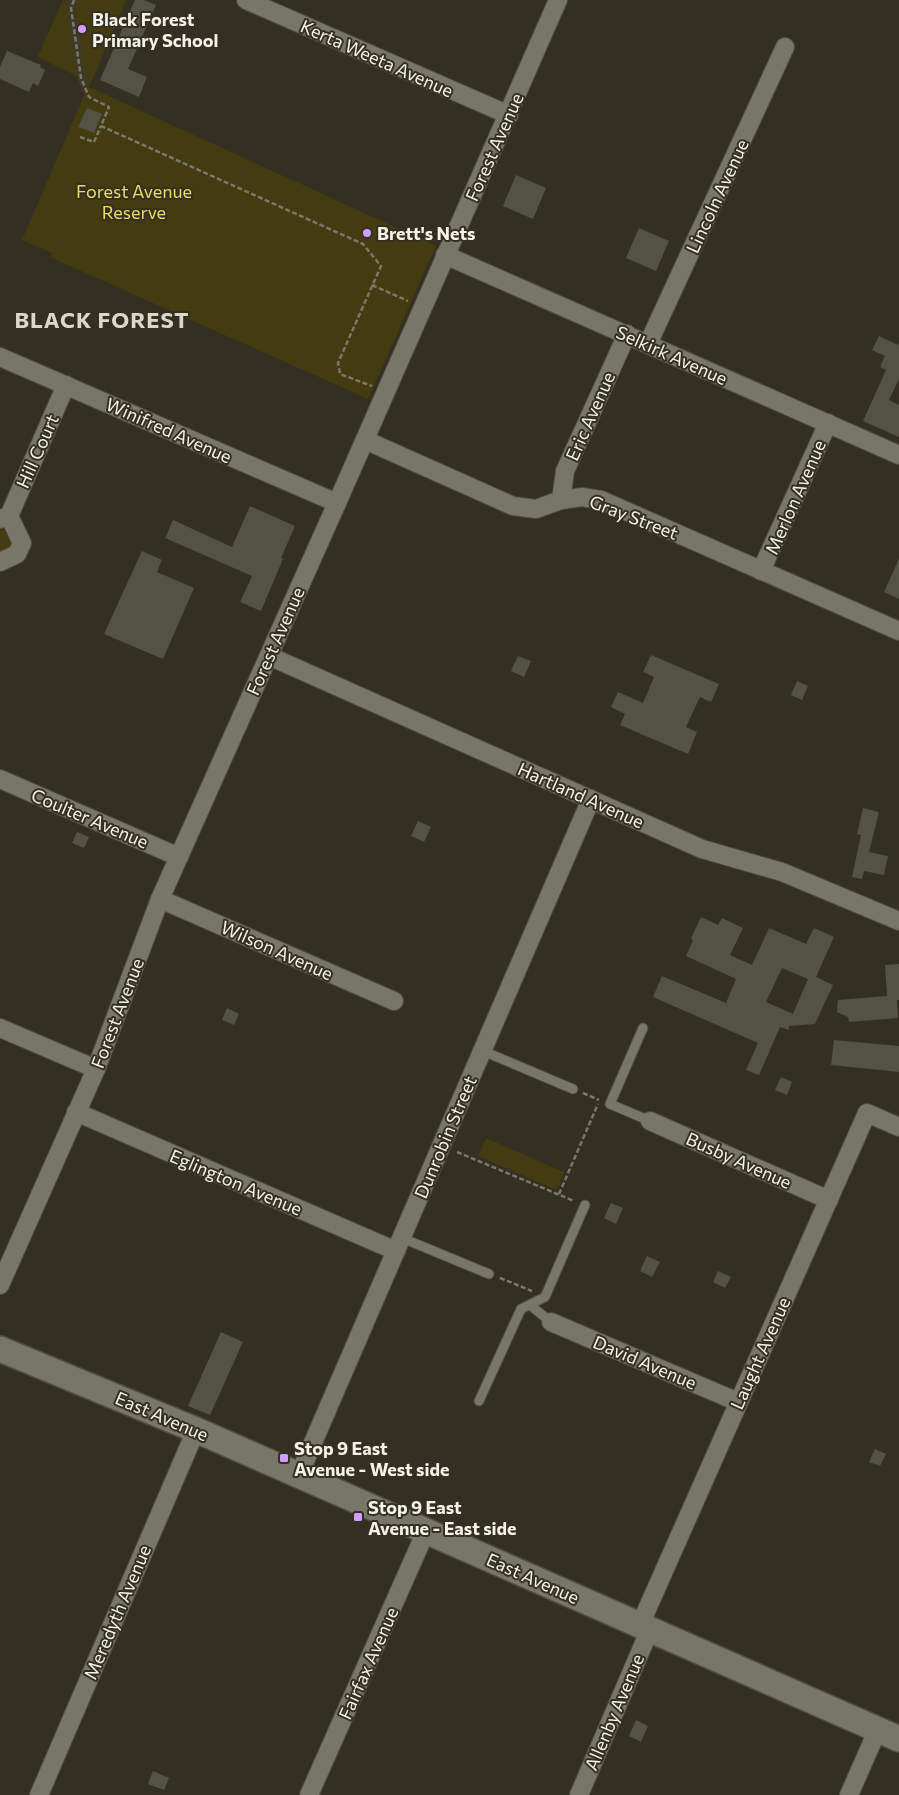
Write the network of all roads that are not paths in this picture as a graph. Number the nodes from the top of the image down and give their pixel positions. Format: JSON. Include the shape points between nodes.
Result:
{"nodes":[{"id":1,"x":246,"y":0,"type":"edge"},
{"id":2,"x":558,"y":0,"type":"edge"},
{"id":3,"x":785,"y":48,"type":"dead end"},
{"id":4,"x":508,"y":115,"type":"junction"},
{"id":5,"x":445,"y":255,"type":"junction"},
{"id":6,"x":627,"y":334,"type":"junction"},
{"id":7,"x":648,"y":344,"type":"junction"},
{"id":8,"x":0,"y":357,"type":"edge"},
{"id":9,"x":66,"y":385,"type":"junction"},
{"id":10,"x":828,"y":423,"type":"junction"},
{"id":11,"x":365,"y":440,"type":"junction"},
{"id":12,"x":899,"y":455,"type":"edge"},
{"id":13,"x":560,"y":500,"type":"junction"},
{"id":14,"x":337,"y":503,"type":"junction"},
{"id":15,"x":4,"y":518,"type":"edge"},
{"id":16,"x":0,"y":562,"type":"edge"},
{"id":17,"x":761,"y":570,"type":"junction"},
{"id":18,"x":899,"y":631,"type":"edge"},
{"id":19,"x":269,"y":656,"type":"junction"},
{"id":20,"x":0,"y":779,"type":"edge"},
{"id":21,"x":591,"y":800,"type":"junction"},
{"id":22,"x":179,"y":857,"type":"junction"},
{"id":23,"x":160,"y":899,"type":"junction"},
{"id":24,"x":899,"y":921,"type":"edge"},
{"id":25,"x":394,"y":1001,"type":"dead end"},
{"id":26,"x":0,"y":1028,"type":"edge"},
{"id":27,"x":643,"y":1028,"type":"dead end"},
{"id":28,"x":483,"y":1051,"type":"junction"},
{"id":29,"x":96,"y":1068,"type":"junction"},
{"id":30,"x":573,"y":1088,"type":"road end"},
{"id":31,"x":76,"y":1112,"type":"junction"},
{"id":32,"x":650,"y":1121,"type":"joint"},
{"id":33,"x":899,"y":1127,"type":"edge"},
{"id":34,"x":828,"y":1200,"type":"junction"},
{"id":35,"x":585,"y":1205,"type":"road end"},
{"id":36,"x":399,"y":1245,"type":"junction"},
{"id":37,"x":489,"y":1274,"type":"road end"},
{"id":38,"x":0,"y":1285,"type":"edge"},
{"id":39,"x":530,"y":1305,"type":"junction"},
{"id":40,"x":551,"y":1322,"type":"joint"},
{"id":41,"x":0,"y":1349,"type":"edge"},
{"id":42,"x":479,"y":1401,"type":"dead end"},
{"id":43,"x":738,"y":1402,"type":"junction"},
{"id":44,"x":196,"y":1430,"type":"junction"},
{"id":45,"x":299,"y":1475,"type":"junction"},
{"id":46,"x":426,"y":1531,"type":"junction"},
{"id":47,"x":645,"y":1627,"type":"junction"},
{"id":48,"x":889,"y":1734,"type":"edge"},
{"id":49,"x":39,"y":1795,"type":"edge"},
{"id":50,"x":309,"y":1795,"type":"edge"},
{"id":51,"x":578,"y":1795,"type":"edge"},
{"id":52,"x":850,"y":1795,"type":"edge"}],
"edges":[{"from":1,"to":4,"type":"street","name":"Kerta Weeta Avenue"},
{"from":2,"to":4,"type":"street","name":"Forest Avenue"},
{"from":3,"to":7,"type":"street","name":"Lincoln Avenue"},
{"from":4,"to":5,"type":"street","name":"Forest Avenue"},
{"from":5,"to":6,"type":"street","name":"Selkirk Avenue"},
{"from":5,"to":11,"type":"street","name":"Forest Avenue"},
{"from":6,"to":7,"type":"street","name":"Selkirk Avenue"},
{"from":6,"to":13,"type":"street","name":"Eric Avenue","via":[[565,470]]},
{"from":7,"to":10,"type":"street","name":"Selkirk Avenue"},
{"from":8,"to":9,"type":"street","name":"Winifred Avenue"},
{"from":9,"to":14,"type":"street","name":"Winifred Avenue"},
{"from":9,"to":15,"type":"street","name":"Hill Court"},
{"from":10,"to":12,"type":"street","name":"Selkirk Avenue"},
{"from":10,"to":17,"type":"street","name":"Merlon Avenue"},
{"from":11,"to":13,"type":"street","name":"Gray Street","via":[[513,506],[536,509]]},
{"from":11,"to":14,"type":"street","name":"Forest Avenue"},
{"from":13,"to":17,"type":"street","name":"Gray Street","via":[[582,497],[601,500]]},
{"from":14,"to":19,"type":"street","name":"Forest Avenue"},
{"from":15,"to":16,"type":"street","name":"Hill Court","via":[[22,543],[18,554]]},
{"from":17,"to":18,"type":"street","name":"Gray Street"},
{"from":19,"to":21,"type":"street","name":"Hartland Avenue"},
{"from":19,"to":22,"type":"street","name":"Forest Avenue"},
{"from":20,"to":22,"type":"street","name":"Coulter Avenue"},
{"from":21,"to":24,"type":"street","name":"Hartland Avenue","via":[[702,849],[782,872]]},
{"from":21,"to":28,"type":"street","name":"Dunrobin Street"},
{"from":22,"to":23,"type":"street","name":"Forest Avenue"},
{"from":23,"to":25,"type":"street","name":"Wilson Avenue"},
{"from":23,"to":29,"type":"street","name":"Forest Avenue"},
{"from":26,"to":29,"type":"street"},
{"from":27,"to":32,"type":"lane","via":[[610,1104]]},
{"from":28,"to":30,"type":"lane"},
{"from":28,"to":36,"type":"street","name":"Dunrobin Street"},
{"from":29,"to":31,"type":"street","name":"Forest Avenue"},
{"from":31,"to":36,"type":"street","name":"Eglington Avenue"},
{"from":31,"to":38,"type":"street","name":"Forest Avenue"},
{"from":32,"to":34,"type":"street","name":"Busby Avenue"},
{"from":33,"to":34,"type":"street","name":"Laught Avenue","via":[[867,1113]]},
{"from":34,"to":43,"type":"street","name":"Laught Avenue"},
{"from":35,"to":39,"type":"lane","via":[[545,1296]]},
{"from":36,"to":37,"type":"lane"},
{"from":36,"to":45,"type":"street","name":"Dunrobin Street"},
{"from":39,"to":40,"type":"lane"},
{"from":39,"to":42,"type":"lane","via":[[521,1309]]},
{"from":40,"to":43,"type":"street","name":"David Avenue"},
{"from":41,"to":44,"type":"street","name":"East Avenue"},
{"from":43,"to":47,"type":"street","name":"Laught Avenue"},
{"from":44,"to":45,"type":"street","name":"East Avenue"},
{"from":44,"to":49,"type":"street","name":"Meredyth Avenue"},
{"from":45,"to":46,"type":"street","name":"East Avenue"},
{"from":46,"to":47,"type":"street","name":"East Avenue"},
{"from":46,"to":50,"type":"street","name":"Fairfax Avenue"},
{"from":47,"to":48,"type":"street","name":"East Avenue"},
{"from":47,"to":51,"type":"street","name":"Allenby Avenue"},
{"from":48,"to":52,"type":"street"}]}
